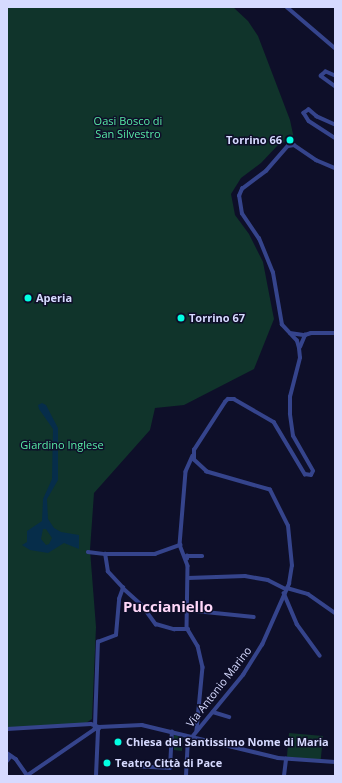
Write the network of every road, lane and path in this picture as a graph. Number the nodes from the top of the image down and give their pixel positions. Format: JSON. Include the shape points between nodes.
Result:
{"nodes":[{"id":1,"x":287,"y":7,"type":"edge"},
{"id":2,"x":335,"y":48,"type":"edge"},
{"id":3,"x":335,"y":76,"type":"edge"},
{"id":4,"x":335,"y":86,"type":"edge"},
{"id":5,"x":335,"y":125,"type":"edge"},
{"id":6,"x":335,"y":138,"type":"edge"},
{"id":7,"x":335,"y":168,"type":"edge"},
{"id":8,"x":289,"y":333,"type":"junction"},
{"id":9,"x":335,"y":333,"type":"edge"},
{"id":10,"x":305,"y":335,"type":"junction"},
{"id":11,"x":299,"y":348,"type":"junction"},
{"id":12,"x":193,"y":456,"type":"junction"},
{"id":13,"x":180,"y":545,"type":"junction"},
{"id":14,"x":88,"y":552,"type":"dead end"},
{"id":15,"x":105,"y":554,"type":"junction"},
{"id":16,"x":202,"y":556,"type":"dead end"},
{"id":17,"x":187,"y":563,"type":"junction"},
{"id":18,"x":188,"y":578,"type":"junction"},
{"id":19,"x":123,"y":588,"type":"junction"},
{"id":20,"x":286,"y":590,"type":"junction"},
{"id":21,"x":186,"y":610,"type":"junction"},
{"id":22,"x":335,"y":613,"type":"edge"},
{"id":23,"x":254,"y":617,"type":"dead end"},
{"id":24,"x":188,"y":629,"type":"junction"},
{"id":25,"x":320,"y":656,"type":"dead end"},
{"id":26,"x":214,"y":712,"type":"junction"},
{"id":27,"x":229,"y":717,"type":"dead end"},
{"id":28,"x":97,"y":728,"type":"junction"},
{"id":29,"x":7,"y":729,"type":"edge"},
{"id":30,"x":172,"y":732,"type":"junction"},
{"id":31,"x":197,"y":732,"type":"junction"},
{"id":32,"x":192,"y":737,"type":"junction"},
{"id":33,"x":7,"y":753,"type":"edge"},
{"id":34,"x":11,"y":756,"type":"junction"},
{"id":35,"x":286,"y":759,"type":"junction"},
{"id":36,"x":7,"y":761,"type":"edge"},
{"id":37,"x":335,"y":762,"type":"edge"},
{"id":38,"x":132,"y":766,"type":"dead end"},
{"id":39,"x":28,"y":776,"type":"edge"},
{"id":40,"x":96,"y":776,"type":"edge"},
{"id":41,"x":186,"y":776,"type":"edge"},
{"id":42,"x":284,"y":776,"type":"edge"}],
"edges":[{"from":1,"to":2,"type":"street"},
{"from":3,"to":4,"type":"street","via":[[326,72],[321,76]]},
{"from":5,"to":6,"type":"street","via":[[317,117],[309,110],[304,113],[309,121]]},
{"from":7,"to":8,"type":"street","via":[[316,160],[294,145],[288,146],[266,171],[242,189],[239,196],[242,214],[259,239],[270,263],[277,287],[279,314],[282,325]]},
{"from":8,"to":10,"type":"street"},
{"from":8,"to":11,"type":"street"},
{"from":9,"to":10,"type":"street"},
{"from":10,"to":11,"type":"street"},
{"from":11,"to":12,"type":"street","via":[[300,358],[290,397],[290,414],[293,436],[312,467],[311,475],[305,474],[274,422],[234,399],[228,399],[221,407]]},
{"from":12,"to":13,"type":"street","via":[[185,479],[186,502]]},
{"from":12,"to":20,"type":"street","name":"Via Antonio Marino","via":[[214,476],[260,485],[270,490],[289,529],[292,566]]},
{"from":13,"to":15,"type":"street","via":[[155,554]]},
{"from":13,"to":17,"type":"street"},
{"from":14,"to":15,"type":"street"},
{"from":15,"to":19,"type":"street","via":[[108,572]]},
{"from":16,"to":17,"type":"street","via":[[187,556]]},
{"from":17,"to":18,"type":"street"},
{"from":18,"to":20,"type":"street","via":[[244,576],[268,580]]},
{"from":18,"to":21,"type":"street"},
{"from":19,"to":24,"type":"street","via":[[142,604],[156,624],[174,629]]},
{"from":19,"to":28,"type":"street","via":[[119,599],[116,635],[98,642]]},
{"from":20,"to":22,"type":"street","via":[[308,594]]},
{"from":20,"to":25,"type":"street","via":[[297,624]]},
{"from":20,"to":26,"type":"street","name":"Via Antonio Marino","via":[[262,645]]},
{"from":21,"to":23,"type":"street"},
{"from":21,"to":24,"type":"street"},
{"from":24,"to":31,"type":"street","via":[[200,651],[203,672]]},
{"from":26,"to":27,"type":"street"},
{"from":26,"to":31,"type":"street","name":"Via Antonio Marino"},
{"from":28,"to":29,"type":"street","via":[[91,724]]},
{"from":28,"to":30,"type":"street","via":[[142,726]]},
{"from":28,"to":39,"type":"street"},
{"from":28,"to":40,"type":"street"},
{"from":30,"to":32,"type":"street"},
{"from":30,"to":38,"type":"street","via":[[170,768]]},
{"from":31,"to":32,"type":"street","name":"Via Antonio Marino"},
{"from":32,"to":35,"type":"street"},
{"from":32,"to":41,"type":"street","via":[[187,746]]},
{"from":33,"to":34,"type":"street"},
{"from":34,"to":36,"type":"street"},
{"from":34,"to":39,"type":"street"},
{"from":35,"to":37,"type":"street"},
{"from":35,"to":42,"type":"street"}]}
